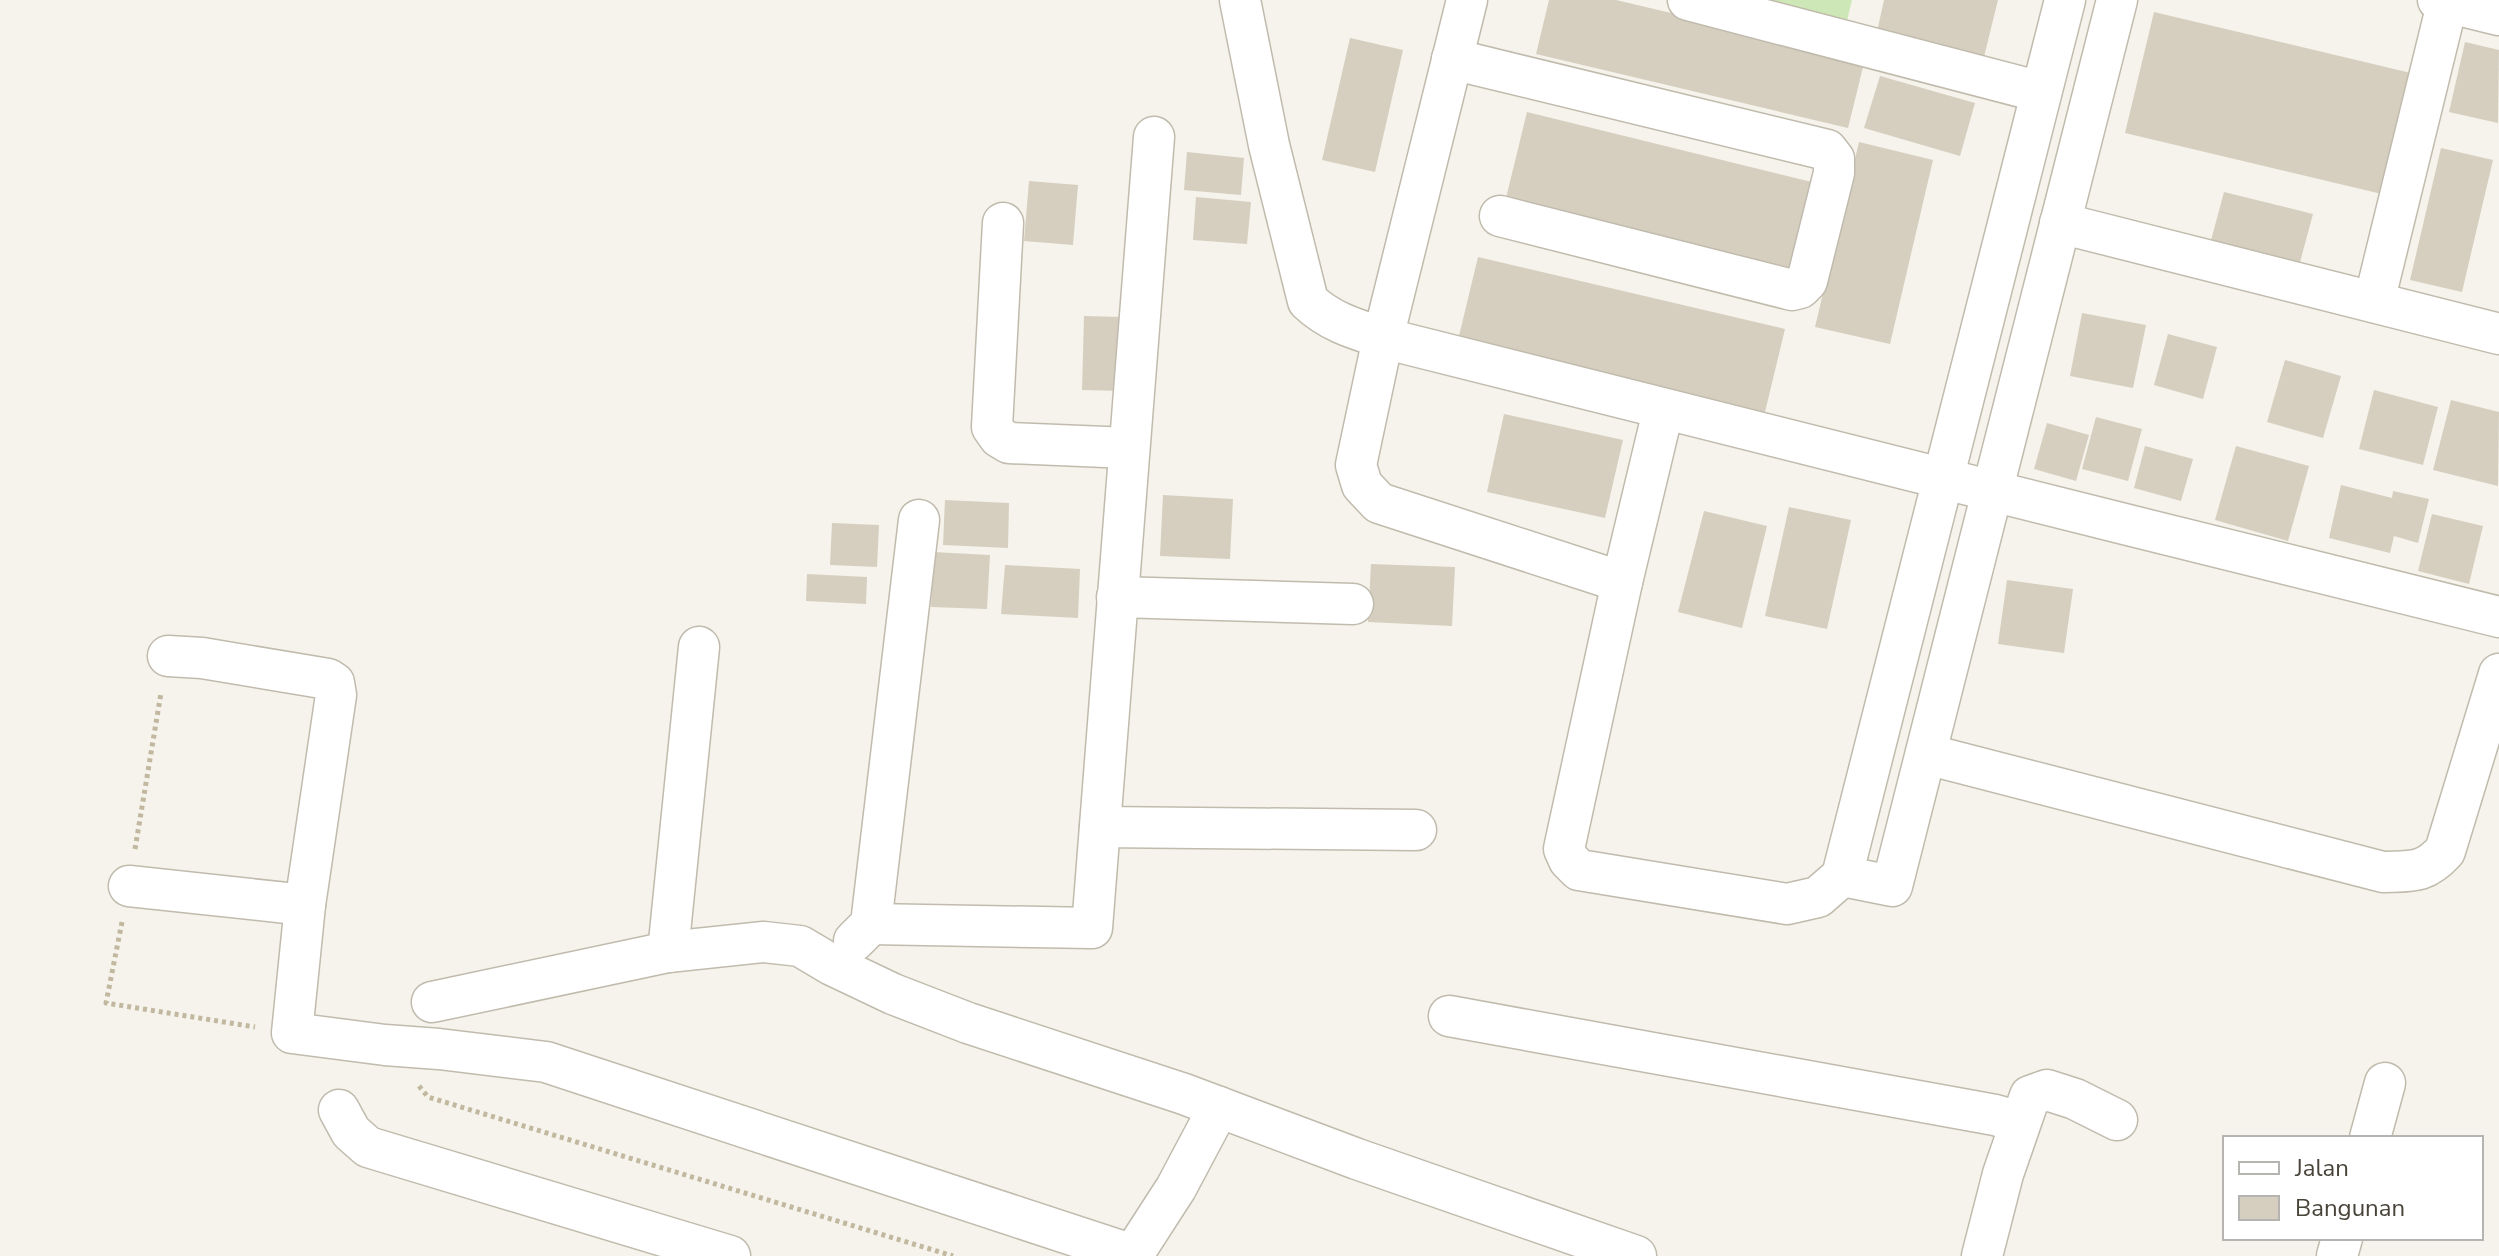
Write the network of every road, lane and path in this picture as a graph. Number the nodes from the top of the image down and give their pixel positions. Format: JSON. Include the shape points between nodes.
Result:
{"nodes":[{"id":1,"x":1240,"y":0,"type":"edge"},
{"id":2,"x":1467,"y":0,"type":"edge"},
{"id":3,"x":1688,"y":0,"type":"edge"},
{"id":4,"x":2065,"y":0,"type":"edge"},
{"id":5,"x":2117,"y":0,"type":"edge"},
{"id":6,"x":2444,"y":1,"type":"edge"},
{"id":7,"x":2499,"y":15,"type":"edge"},
{"id":8,"x":1452,"y":59,"type":"junction"},
{"id":9,"x":2041,"y":92,"type":"junction"},
{"id":10,"x":1154,"y":137,"type":"dead end"},
{"id":11,"x":1500,"y":216,"type":"dead end"},
{"id":12,"x":1003,"y":223,"type":"dead end"},
{"id":13,"x":2060,"y":223,"type":"junction"},
{"id":14,"x":2374,"y":302,"type":"junction"},
{"id":15,"x":2499,"y":334,"type":"edge"},
{"id":16,"x":1383,"y":338,"type":"junction"},
{"id":17,"x":1663,"y":411,"type":"junction"},
{"id":18,"x":1129,"y":448,"type":"junction"},
{"id":19,"x":1944,"y":478,"type":"junction"},
{"id":20,"x":1993,"y":490,"type":"junction"},
{"id":21,"x":919,"y":520,"type":"dead end"},
{"id":22,"x":1622,"y":582,"type":"junction"},
{"id":23,"x":1117,"y":597,"type":"junction"},
{"id":24,"x":1353,"y":604,"type":"dead end"},
{"id":25,"x":2499,"y":617,"type":"edge"},
{"id":26,"x":699,"y":647,"type":"dead end"},
{"id":27,"x":168,"y":656,"type":"dead end"},
{"id":28,"x":2499,"y":674,"type":"edge"},
{"id":29,"x":1926,"y":754,"type":"junction"},
{"id":30,"x":1100,"y":827,"type":"junction"},
{"id":31,"x":1416,"y":830,"type":"dead end"},
{"id":32,"x":1842,"y":876,"type":"junction"},
{"id":33,"x":129,"y":886,"type":"dead end"},
{"id":34,"x":305,"y":905,"type":"junction"},
{"id":35,"x":871,"y":924,"type":"junction"},
{"id":36,"x":668,"y":952,"type":"junction"},
{"id":37,"x":832,"y":965,"type":"junction"},
{"id":38,"x":432,"y":1002,"type":"dead end"},
{"id":39,"x":1449,"y":1016,"type":"dead end"},
{"id":40,"x":385,"y":1045,"type":"junction"},
{"id":41,"x":2385,"y":1083,"type":"dead end"},
{"id":42,"x":1219,"y":1107,"type":"junction"},
{"id":43,"x":339,"y":1110,"type":"dead end"},
{"id":44,"x":2117,"y":1120,"type":"dead end"},
{"id":45,"x":2020,"y":1122,"type":"junction"},
{"id":46,"x":2371,"y":1136,"type":"edge"},
{"id":47,"x":730,"y":1256,"type":"edge"},
{"id":48,"x":953,"y":1256,"type":"edge"},
{"id":49,"x":1133,"y":1256,"type":"edge"},
{"id":50,"x":1636,"y":1256,"type":"edge"},
{"id":51,"x":1982,"y":1256,"type":"edge"}],
"edges":[{"from":1,"to":16,"type":"street","via":[[1308,301],[1339,323]]},
{"from":2,"to":8,"type":"street"},
{"from":3,"to":9,"type":"street"},
{"from":4,"to":9,"type":"street"},
{"from":5,"to":13,"type":"street"},
{"from":6,"to":7,"type":"street"},
{"from":6,"to":14,"type":"street"},
{"from":8,"to":11,"type":"street","via":[[1827,150],[1834,159],[1807,281],[1792,290]]},
{"from":8,"to":16,"type":"street"},
{"from":9,"to":19,"type":"street"},
{"from":10,"to":18,"type":"street"},
{"from":12,"to":18,"type":"street","via":[[992,427],[1009,443]]},
{"from":13,"to":14,"type":"street"},
{"from":13,"to":20,"type":"street"},
{"from":14,"to":15,"type":"street"},
{"from":16,"to":17,"type":"street"},
{"from":16,"to":22,"type":"street","via":[[1356,465],[1362,485],[1379,503]]},
{"from":17,"to":19,"type":"street"},
{"from":17,"to":22,"type":"street"},
{"from":18,"to":23,"type":"street"},
{"from":19,"to":20,"type":"street"},
{"from":19,"to":32,"type":"street"},
{"from":20,"to":25,"type":"street"},
{"from":20,"to":29,"type":"street"},
{"from":21,"to":35,"type":"street"},
{"from":22,"to":32,"type":"street","via":[[1564,849],[1569,860],[1579,870],[1787,904],[1818,897]]},
{"from":23,"to":24,"type":"street"},
{"from":23,"to":30,"type":"street"},
{"from":26,"to":36,"type":"street"},
{"from":27,"to":34,"type":"street","via":[[334,683]]},
{"from":28,"to":29,"type":"street","via":[[2445,851],[2421,871],[2383,872]]},
{"from":29,"to":32,"type":"street","via":[[1892,886]]},
{"from":30,"to":31,"type":"street"},
{"from":30,"to":35,"type":"street","via":[[1092,928]]},
{"from":33,"to":34,"type":"street"},
{"from":34,"to":40,"type":"street","via":[[292,1033]]},
{"from":35,"to":37,"type":"street"},
{"from":36,"to":37,"type":"street","via":[[782,943],[800,946]]},
{"from":36,"to":38,"type":"street"},
{"from":37,"to":42,"type":"street","via":[[968,1023]]},
{"from":39,"to":45,"type":"street"},
{"from":40,"to":48,"type":"path","via":[[428,1097]]},
{"from":40,"to":49,"type":"street","via":[[546,1062]]},
{"from":41,"to":46,"type":"street"},
{"from":42,"to":49,"type":"street"},
{"from":42,"to":50,"type":"street"},
{"from":43,"to":47,"type":"street","via":[[351,1132],[368,1147]]},
{"from":44,"to":45,"type":"street","via":[[2047,1090],[2030,1096]]},
{"from":45,"to":51,"type":"street"}]}
